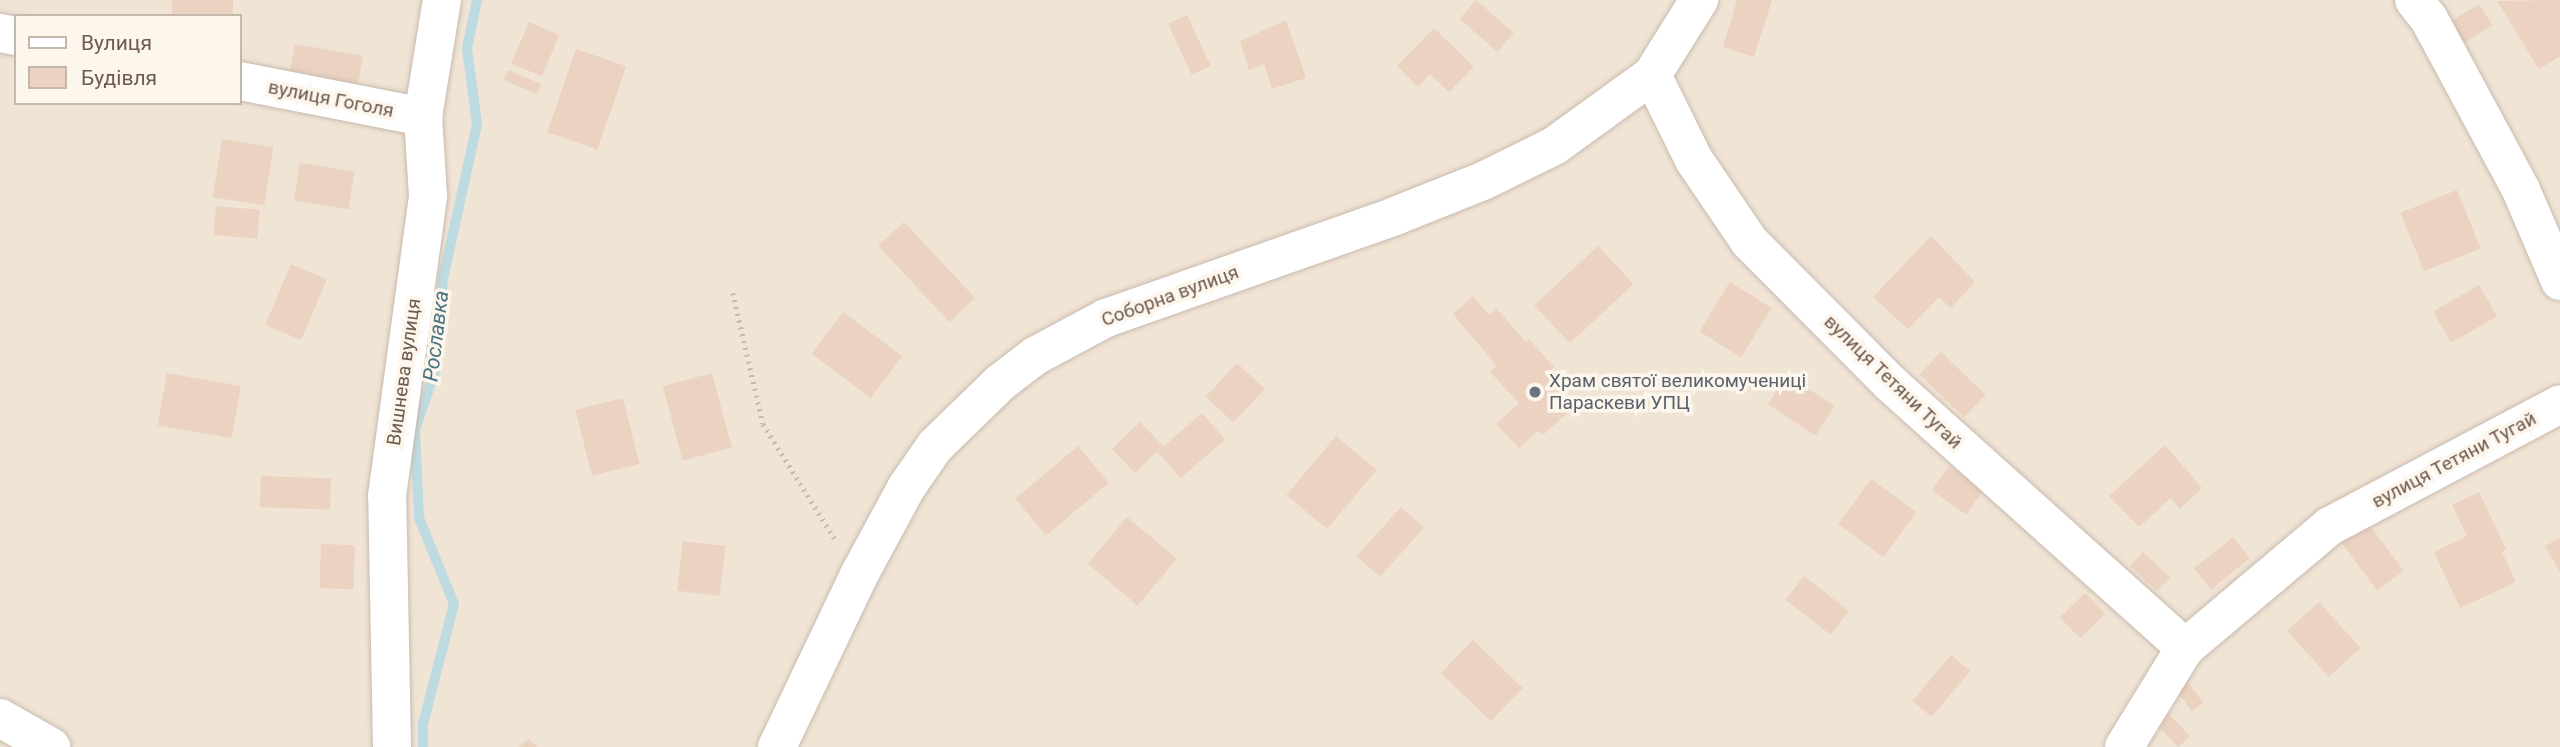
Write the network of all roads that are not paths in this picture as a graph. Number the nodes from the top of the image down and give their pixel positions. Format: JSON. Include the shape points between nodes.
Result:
{"nodes":[{"id":1,"x":442,"y":0,"type":"edge"},
{"id":2,"x":1699,"y":0,"type":"edge"},
{"id":3,"x":2414,"y":0,"type":"edge"},
{"id":4,"x":1653,"y":75,"type":"junction"},
{"id":5,"x":242,"y":80,"type":"edge"},
{"id":6,"x":423,"y":117,"type":"junction"},
{"id":7,"x":2560,"y":281,"type":"edge"},
{"id":8,"x":2560,"y":404,"type":"edge"},
{"id":9,"x":2185,"y":648,"type":"junction"},
{"id":10,"x":0,"y":718,"type":"edge"},
{"id":11,"x":51,"y":747,"type":"edge"},
{"id":12,"x":392,"y":747,"type":"edge"},
{"id":13,"x":778,"y":747,"type":"edge"},
{"id":14,"x":2124,"y":747,"type":"edge"}],
"edges":[{"from":1,"to":6,"type":"street","name":"Вишнева вулиця"},
{"from":2,"to":4,"type":"street","name":"Соборна вулиця"},
{"from":3,"to":7,"type":"street","via":[[2429,19],[2521,190]]},
{"from":4,"to":9,"type":"street","name":"вулиця Тетяни Тугай","via":[[1694,160],[1749,241],[1889,383]]},
{"from":4,"to":13,"type":"street","name":"Соборна вулиця","via":[[1553,146],[1483,181],[1106,318],[1035,356],[967,411],[906,488],[859,575]]},
{"from":5,"to":6,"type":"street","name":"вулиця Гоголя"},
{"from":6,"to":12,"type":"street","name":"Вишнева вулиця","via":[[428,196],[387,496]]},
{"from":8,"to":9,"type":"street","name":"вулиця Тетяни Тугай","via":[[2330,526]]},
{"from":9,"to":14,"type":"street","name":"вулиця Тетяни Тугай"},
{"from":10,"to":11,"type":"street"}]}
